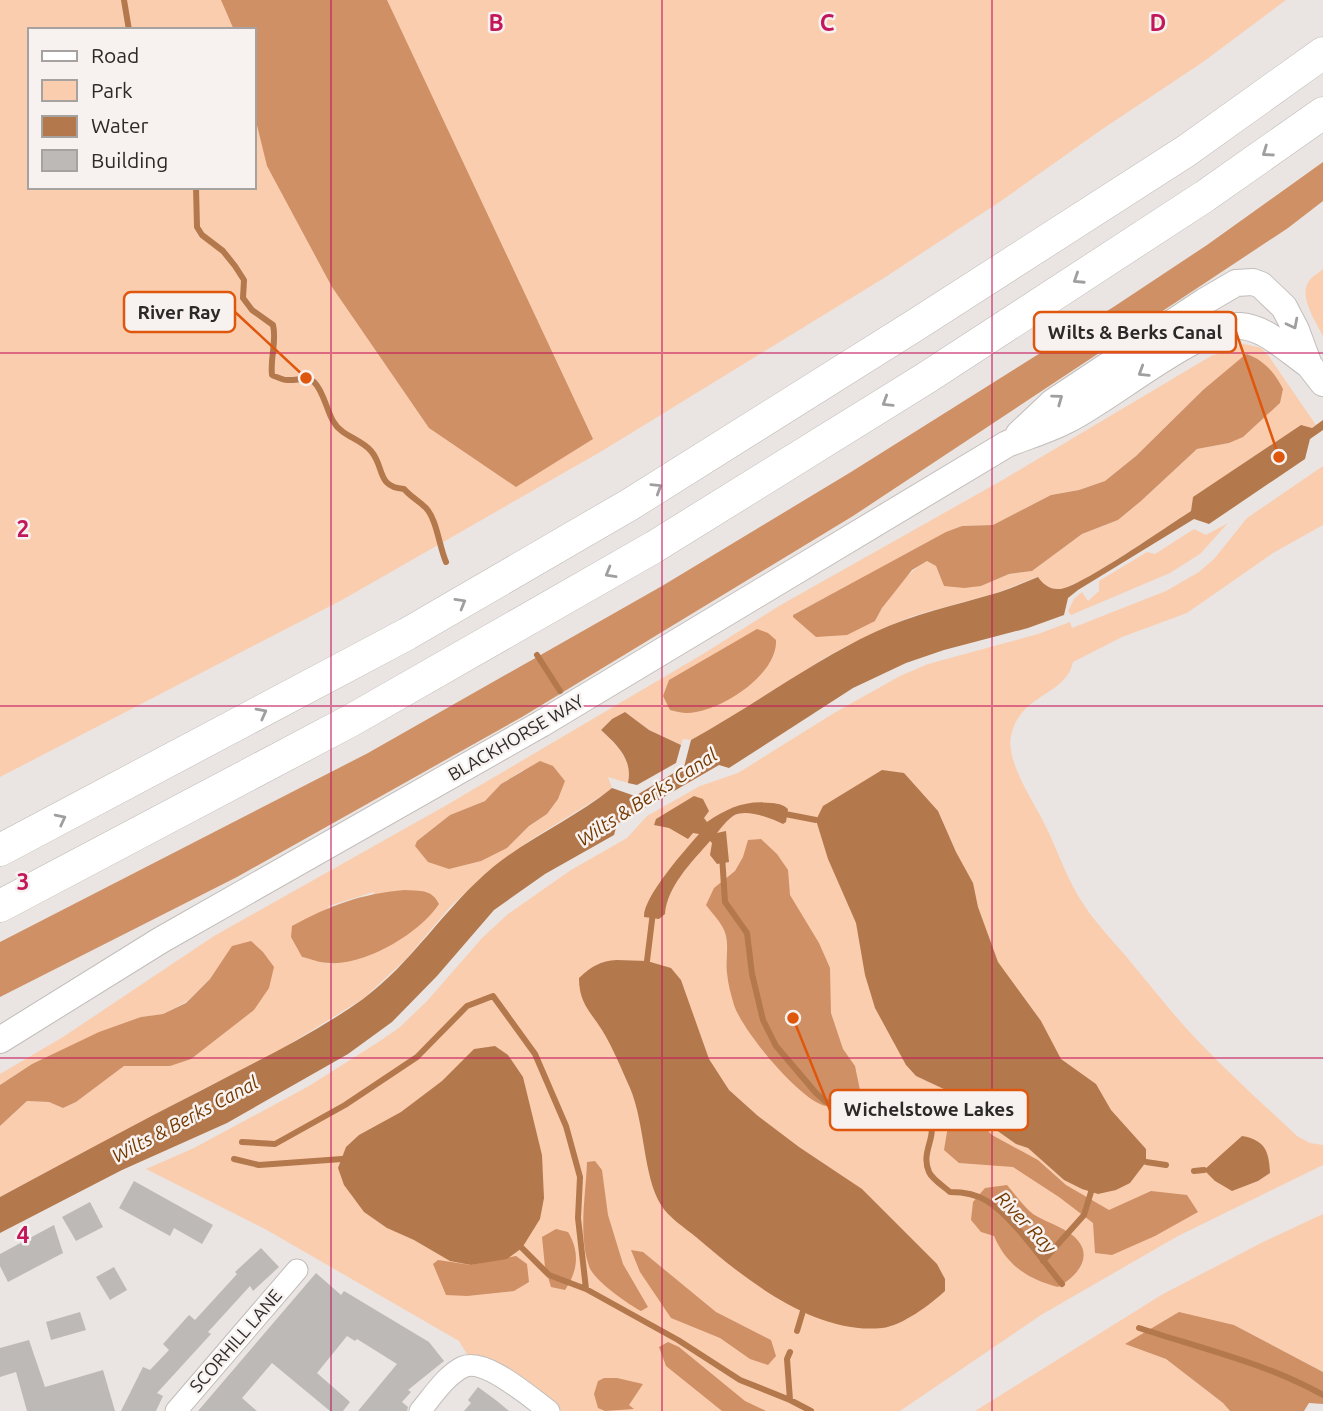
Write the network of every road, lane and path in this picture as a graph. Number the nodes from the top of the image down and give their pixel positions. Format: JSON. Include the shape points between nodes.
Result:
{"nodes":[{"id":1,"x":1323,"y":53,"type":"edge"},
{"id":2,"x":1323,"y":113,"type":"edge"},
{"id":3,"x":1316,"y":374,"type":"edge"},
{"id":4,"x":1007,"y":444,"type":"junction"},
{"id":5,"x":0,"y":850,"type":"edge"},
{"id":6,"x":0,"y":906,"type":"edge"},
{"id":7,"x":7,"y":1032,"type":"edge"},
{"id":8,"x":297,"y":1270,"type":"dead end"},
{"id":9,"x":176,"y":1411,"type":"edge"},
{"id":10,"x":420,"y":1411,"type":"edge"},
{"id":11,"x":549,"y":1411,"type":"edge"}],
"edges":[{"from":5,"to":1,"type":"highway","one_way":true,"via":[[385,646],[629,505],[1186,151]]},
{"from":2,"to":6,"type":"highway","one_way":true,"via":[[1205,196],[938,370],[654,547],[350,721]]},
{"from":3,"to":4,"type":"main road","name":"BLACKHORSE WAY","one_way":true,"via":[[1256,330],[1224,328],[1168,356],[1068,420]]},
{"from":4,"to":3,"type":"main road","name":"BLACKHORSE WAY","one_way":true,"via":[[1053,402],[1236,283],[1261,285],[1278,300]]},
{"from":4,"to":7,"type":"main road","name":"BLACKHORSE WAY","via":[[541,724]]},
{"from":8,"to":9,"type":"street","name":"SCORHILL LANE"},
{"from":10,"to":11,"type":"street","via":[[451,1376],[473,1365],[504,1379]]}]}
